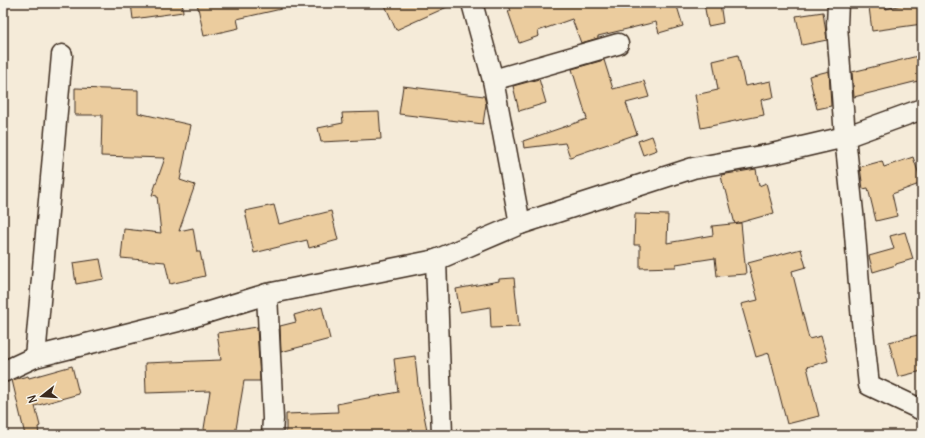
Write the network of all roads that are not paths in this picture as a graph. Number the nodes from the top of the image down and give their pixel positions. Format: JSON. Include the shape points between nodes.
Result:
{"nodes":[{"id":1,"x":472,"y":3,"type":"edge"},
{"id":2,"x":838,"y":3,"type":"edge"},
{"id":3,"x":618,"y":44,"type":"dead end"},
{"id":4,"x":62,"y":55,"type":"dead end"},
{"id":5,"x":493,"y":80,"type":"junction"},
{"id":6,"x":922,"y":109,"type":"edge"},
{"id":7,"x":845,"y":137,"type":"junction"},
{"id":8,"x":520,"y":224,"type":"junction"},
{"id":9,"x":436,"y":260,"type":"junction"},
{"id":10,"x":267,"y":294,"type":"junction"},
{"id":11,"x":35,"y":357,"type":"junction"},
{"id":12,"x":3,"y":372,"type":"edge"},
{"id":13,"x":922,"y":410,"type":"edge"},
{"id":14,"x":272,"y":435,"type":"edge"},
{"id":15,"x":442,"y":435,"type":"edge"}],
"edges":[{"from":1,"to":5,"type":"street"},
{"from":2,"to":7,"type":"street","via":[[837,25]]},
{"from":3,"to":5,"type":"street"},
{"from":4,"to":11,"type":"street"},
{"from":5,"to":8,"type":"street"},
{"from":6,"to":7,"type":"street"},
{"from":7,"to":8,"type":"street","via":[[772,154],[693,168]]},
{"from":7,"to":13,"type":"street","via":[[869,385]]},
{"from":8,"to":9,"type":"street"},
{"from":9,"to":10,"type":"street"},
{"from":9,"to":15,"type":"street"},
{"from":10,"to":11,"type":"street","via":[[186,319]]},
{"from":10,"to":14,"type":"street"},
{"from":11,"to":12,"type":"street"}]}
